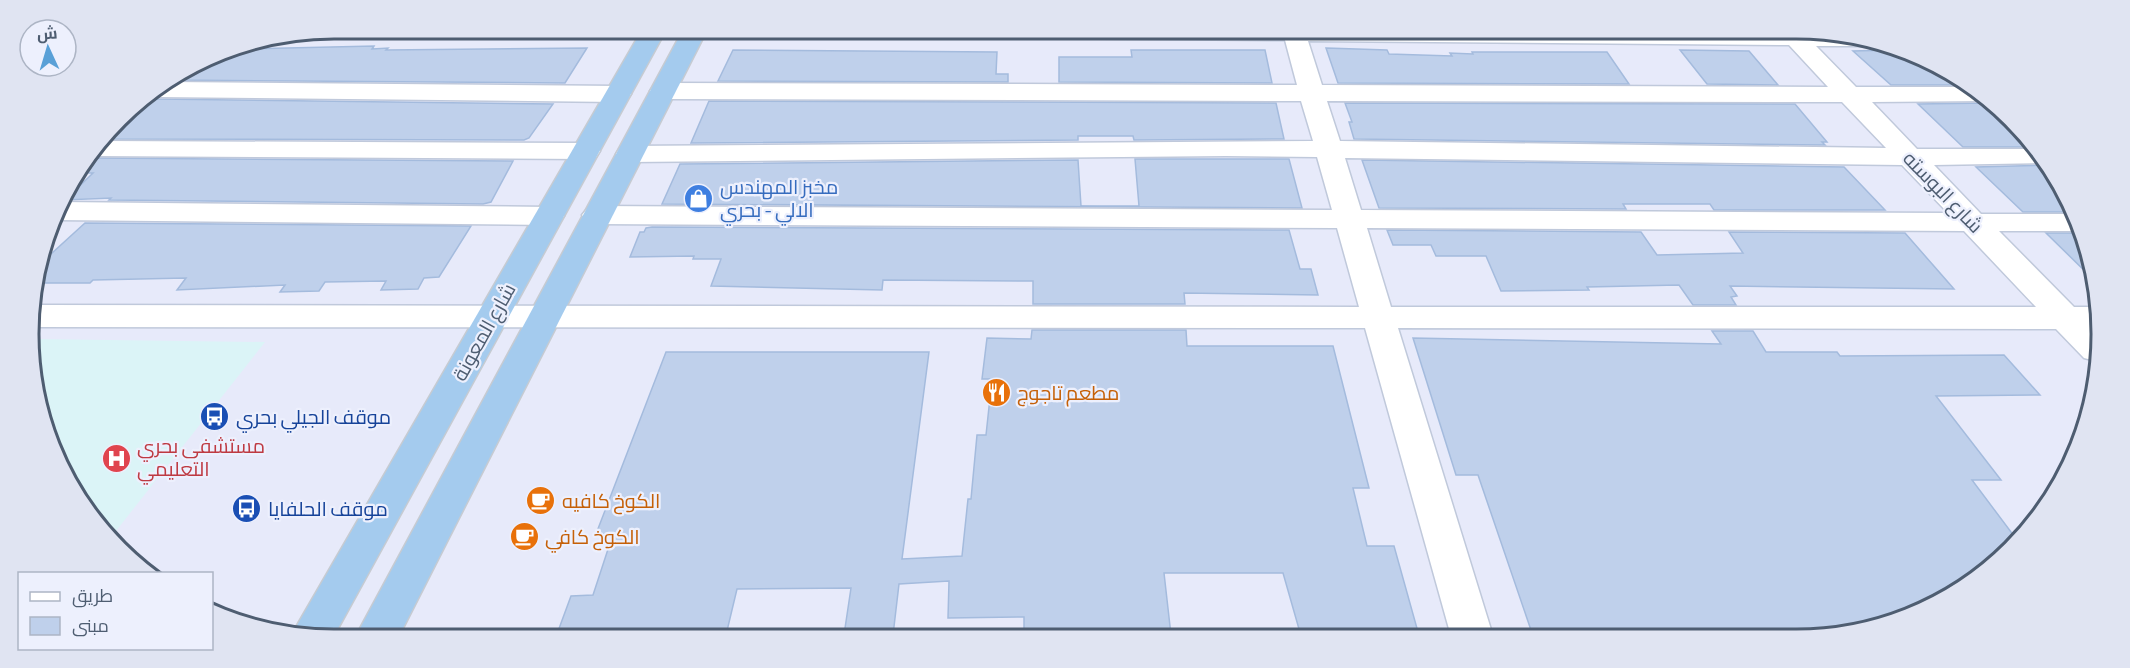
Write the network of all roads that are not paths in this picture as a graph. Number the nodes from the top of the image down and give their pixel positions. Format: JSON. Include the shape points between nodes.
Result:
{"nodes":[{"id":1,"x":649,"y":39,"type":"edge"},
{"id":2,"x":690,"y":39,"type":"edge"},
{"id":3,"x":1296,"y":39,"type":"edge"},
{"id":4,"x":1796,"y":39,"type":"edge"},
{"id":5,"x":170,"y":89,"type":"edge"},
{"id":6,"x":663,"y":91,"type":"junction"},
{"id":7,"x":1311,"y":93,"type":"junction"},
{"id":8,"x":618,"y":94,"type":"junction"},
{"id":9,"x":1850,"y":95,"type":"junction"},
{"id":10,"x":1969,"y":95,"type":"edge"},
{"id":11,"x":104,"y":149,"type":"edge"},
{"id":12,"x":1328,"y":149,"type":"junction"},
{"id":13,"x":586,"y":151,"type":"junction"},
{"id":14,"x":630,"y":154,"type":"junction"},
{"id":15,"x":1909,"y":157,"type":"junction"},
{"id":16,"x":2032,"y":157,"type":"edge"},
{"id":17,"x":66,"y":211,"type":"edge"},
{"id":18,"x":597,"y":215,"type":"junction"},
{"id":19,"x":549,"y":216,"type":"junction"},
{"id":20,"x":1348,"y":220,"type":"junction"},
{"id":21,"x":1972,"y":222,"type":"junction"},
{"id":22,"x":2070,"y":223,"type":"edge"},
{"id":23,"x":40,"y":316,"type":"edge"},
{"id":24,"x":492,"y":317,"type":"junction"},
{"id":25,"x":544,"y":317,"type":"junction"},
{"id":26,"x":1378,"y":318,"type":"junction"},
{"id":27,"x":2080,"y":318,"type":"edge"},
{"id":28,"x":2091,"y":339,"type":"edge"},
{"id":29,"x":316,"y":628,"type":"edge"},
{"id":30,"x":381,"y":629,"type":"edge"},
{"id":31,"x":1470,"y":629,"type":"edge"}],
"edges":[{"from":1,"to":8,"type":"highway","name":"شارع المعونة"},
{"from":2,"to":6,"type":"highway"},
{"from":3,"to":7,"type":"street"},
{"from":4,"to":9,"type":"street","name":"شارع البوسته"},
{"from":5,"to":8,"type":"street"},
{"from":6,"to":7,"type":"street"},
{"from":6,"to":14,"type":"highway"},
{"from":7,"to":9,"type":"street"},
{"from":7,"to":12,"type":"street"},
{"from":8,"to":13,"type":"highway","name":"شارع المعونة"},
{"from":9,"to":10,"type":"street"},
{"from":9,"to":15,"type":"street","name":"شارع البوسته"},
{"from":11,"to":13,"type":"street"},
{"from":12,"to":14,"type":"street"},
{"from":12,"to":15,"type":"street"},
{"from":12,"to":20,"type":"street"},
{"from":13,"to":19,"type":"highway","name":"شارع المعونة"},
{"from":14,"to":18,"type":"highway"},
{"from":15,"to":16,"type":"street"},
{"from":15,"to":21,"type":"street","name":"شارع البوسته"},
{"from":17,"to":19,"type":"street"},
{"from":18,"to":20,"type":"street"},
{"from":18,"to":25,"type":"highway"},
{"from":19,"to":24,"type":"highway","name":"شارع المعونة"},
{"from":20,"to":21,"type":"street"},
{"from":20,"to":26,"type":"street"},
{"from":21,"to":22,"type":"street"},
{"from":21,"to":27,"type":"street","name":"شارع البوسته"},
{"from":23,"to":24,"type":"street"},
{"from":24,"to":25,"type":"street"},
{"from":24,"to":29,"type":"highway","name":"شارع المعونة"},
{"from":25,"to":26,"type":"street"},
{"from":25,"to":30,"type":"highway"},
{"from":26,"to":27,"type":"street"},
{"from":26,"to":31,"type":"street"},
{"from":27,"to":28,"type":"street","name":"شارع البوسته"}]}
